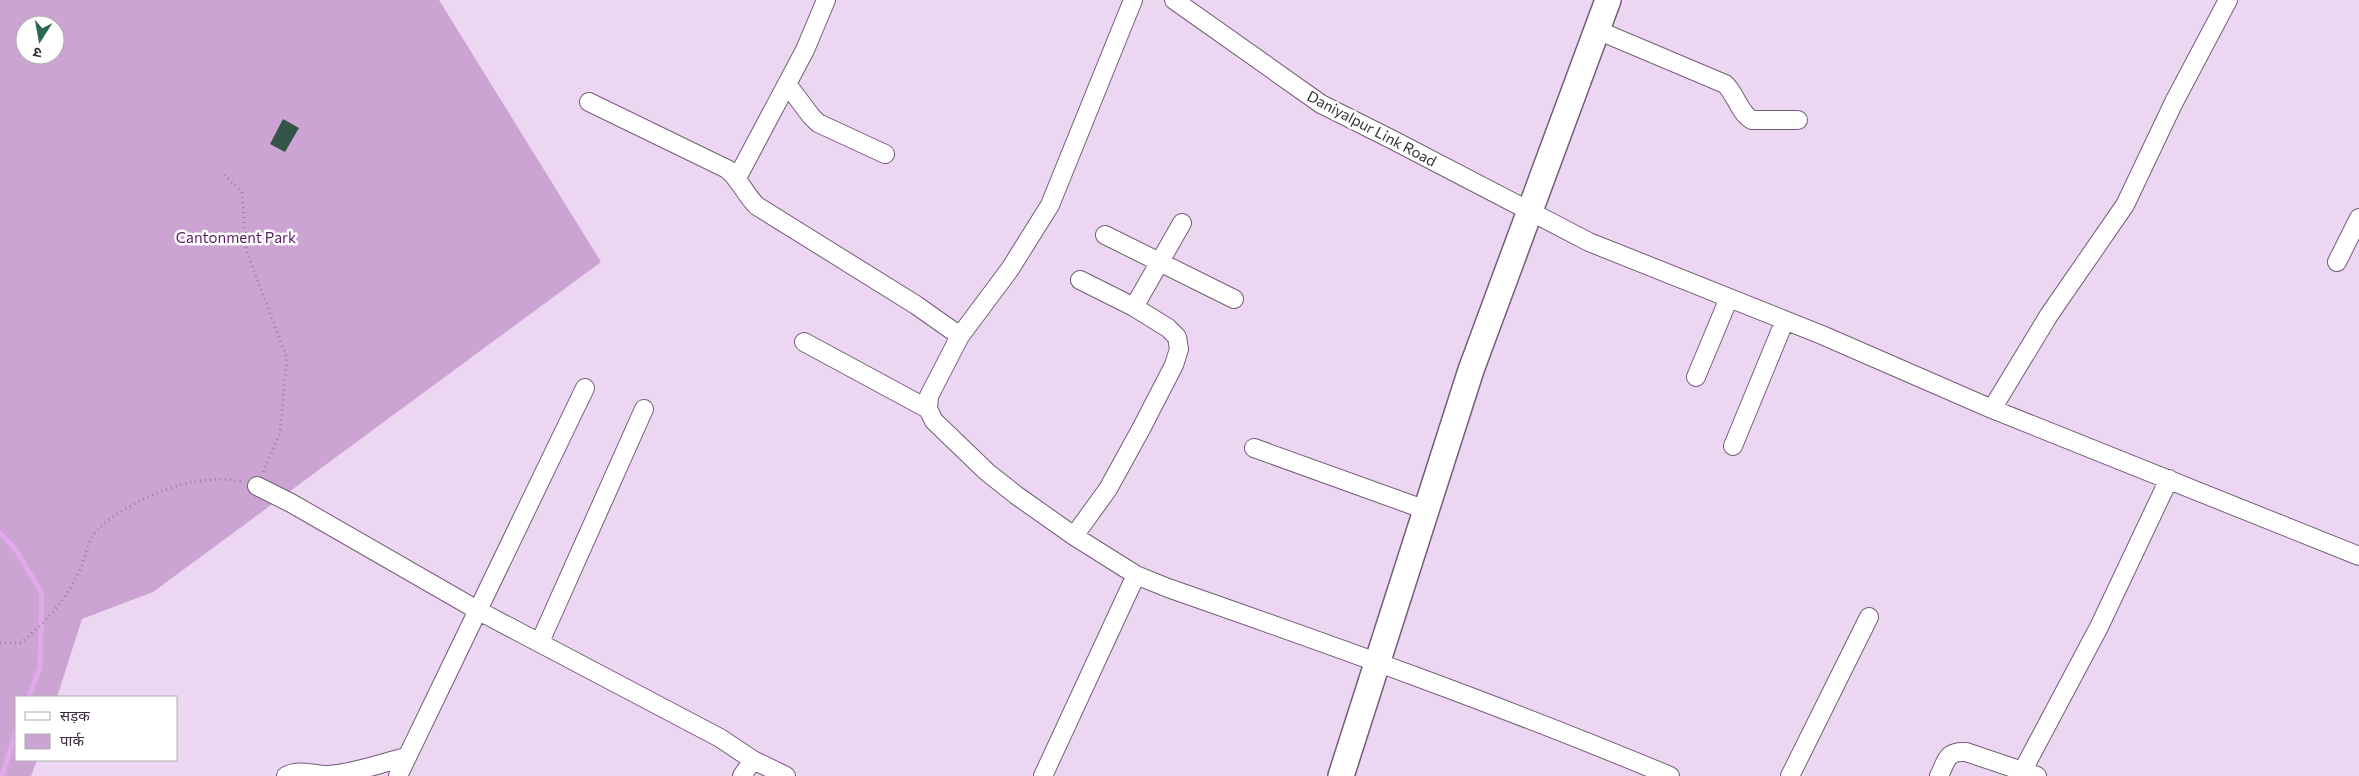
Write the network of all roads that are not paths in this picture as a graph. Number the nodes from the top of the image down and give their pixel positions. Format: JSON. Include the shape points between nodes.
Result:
{"nodes":[{"id":1,"x":826,"y":0,"type":"edge"},
{"id":2,"x":1133,"y":0,"type":"edge"},
{"id":3,"x":1174,"y":0,"type":"edge"},
{"id":4,"x":1608,"y":0,"type":"edge"},
{"id":5,"x":2228,"y":0,"type":"edge"},
{"id":6,"x":1597,"y":30,"type":"junction"},
{"id":7,"x":788,"y":84,"type":"junction"},
{"id":8,"x":589,"y":102,"type":"dead end"},
{"id":9,"x":1798,"y":120,"type":"dead end"},
{"id":10,"x":885,"y":154,"type":"dead end"},
{"id":11,"x":737,"y":178,"type":"junction"},
{"id":12,"x":1529,"y":209,"type":"junction"},
{"id":13,"x":2359,"y":218,"type":"edge"},
{"id":14,"x":1182,"y":223,"type":"dead end"},
{"id":15,"x":1104,"y":235,"type":"dead end"},
{"id":16,"x":1160,"y":262,"type":"junction"},
{"id":17,"x":2336,"y":262,"type":"dead end"},
{"id":18,"x":1080,"y":280,"type":"dead end"},
{"id":19,"x":1729,"y":298,"type":"junction"},
{"id":20,"x":1234,"y":299,"type":"dead end"},
{"id":21,"x":1134,"y":307,"type":"junction"},
{"id":22,"x":1786,"y":320,"type":"junction"},
{"id":23,"x":960,"y":336,"type":"junction"},
{"id":24,"x":804,"y":342,"type":"dead end"},
{"id":25,"x":1696,"y":377,"type":"dead end"},
{"id":26,"x":585,"y":388,"type":"dead end"},
{"id":27,"x":644,"y":409,"type":"dead end"},
{"id":28,"x":928,"y":409,"type":"junction"},
{"id":29,"x":1992,"y":410,"type":"junction"},
{"id":30,"x":1733,"y":446,"type":"dead end"},
{"id":31,"x":1254,"y":448,"type":"dead end"},
{"id":32,"x":2169,"y":478,"type":"junction"},
{"id":33,"x":257,"y":486,"type":"road end"},
{"id":34,"x":1426,"y":510,"type":"junction"},
{"id":35,"x":1074,"y":536,"type":"junction"},
{"id":36,"x":2359,"y":556,"type":"edge"},
{"id":37,"x":1136,"y":575,"type":"junction"},
{"id":38,"x":479,"y":611,"type":"junction"},
{"id":39,"x":1869,"y":617,"type":"dead end"},
{"id":40,"x":540,"y":642,"type":"junction"},
{"id":41,"x":1378,"y":661,"type":"junction"},
{"id":42,"x":406,"y":756,"type":"junction"},
{"id":43,"x":753,"y":760,"type":"junction"},
{"id":44,"x":2030,"y":773,"type":"edge"},
{"id":45,"x":296,"y":775,"type":"edge"},
{"id":46,"x":398,"y":776,"type":"edge"},
{"id":47,"x":742,"y":776,"type":"edge"},
{"id":48,"x":786,"y":776,"type":"edge"},
{"id":49,"x":1043,"y":776,"type":"edge"},
{"id":50,"x":1341,"y":776,"type":"edge"},
{"id":51,"x":1670,"y":776,"type":"edge"},
{"id":52,"x":1790,"y":776,"type":"edge"},
{"id":53,"x":1939,"y":776,"type":"edge"}],
"edges":[{"from":1,"to":7,"type":"street"},
{"from":2,"to":23,"type":"street","via":[[1050,205],[1010,269]]},
{"from":3,"to":12,"type":"street","name":"Daniyalpur Link Road","via":[[1321,104]]},
{"from":4,"to":6,"type":"street"},
{"from":5,"to":29,"type":"street","via":[[2125,205],[2049,314]]},
{"from":6,"to":9,"type":"street","via":[[1725,84],[1752,120]]},
{"from":6,"to":12,"type":"street"},
{"from":7,"to":10,"type":"street","via":[[818,123]]},
{"from":7,"to":11,"type":"street"},
{"from":8,"to":11,"type":"street","via":[[727,170]]},
{"from":11,"to":23,"type":"street","via":[[757,206]]},
{"from":12,"to":19,"type":"street","name":"Daniyalpur Link Road","via":[[1589,242]]},
{"from":12,"to":34,"type":"street","via":[[1471,370]]},
{"from":13,"to":17,"type":"street"},
{"from":14,"to":16,"type":"street"},
{"from":15,"to":16,"type":"street"},
{"from":16,"to":20,"type":"street"},
{"from":16,"to":21,"type":"street"},
{"from":18,"to":21,"type":"street"},
{"from":19,"to":22,"type":"street","name":"Daniyalpur Link Road"},
{"from":19,"to":25,"type":"street"},
{"from":21,"to":35,"type":"street","via":[[1168,328],[1177,337],[1179,349],[1142,429],[1108,489]]},
{"from":22,"to":29,"type":"street","name":"Daniyalpur Link Road"},
{"from":22,"to":30,"type":"street"},
{"from":23,"to":28,"type":"street","via":[[930,396]]},
{"from":24,"to":28,"type":"street"},
{"from":26,"to":38,"type":"street"},
{"from":27,"to":40,"type":"street"},
{"from":28,"to":35,"type":"street","via":[[934,421],[987,472]]},
{"from":29,"to":32,"type":"street","name":"Daniyalpur Link Road"},
{"from":31,"to":34,"type":"street"},
{"from":32,"to":36,"type":"street","name":"Daniyalpur Link Road"},
{"from":32,"to":44,"type":"street"},
{"from":33,"to":38,"type":"street"},
{"from":34,"to":41,"type":"street"},
{"from":35,"to":37,"type":"street"},
{"from":37,"to":41,"type":"street"},
{"from":37,"to":49,"type":"street"},
{"from":38,"to":40,"type":"street"},
{"from":38,"to":42,"type":"street"},
{"from":39,"to":52,"type":"street"},
{"from":40,"to":43,"type":"street","via":[[720,738]]},
{"from":41,"to":50,"type":"street"},
{"from":41,"to":51,"type":"street"},
{"from":42,"to":45,"type":"street","via":[[339,773]]},
{"from":42,"to":46,"type":"street"},
{"from":43,"to":47,"type":"street"},
{"from":43,"to":48,"type":"street"},
{"from":44,"to":53,"type":"street","via":[[1966,752],[1955,752],[1948,756]]}]}
